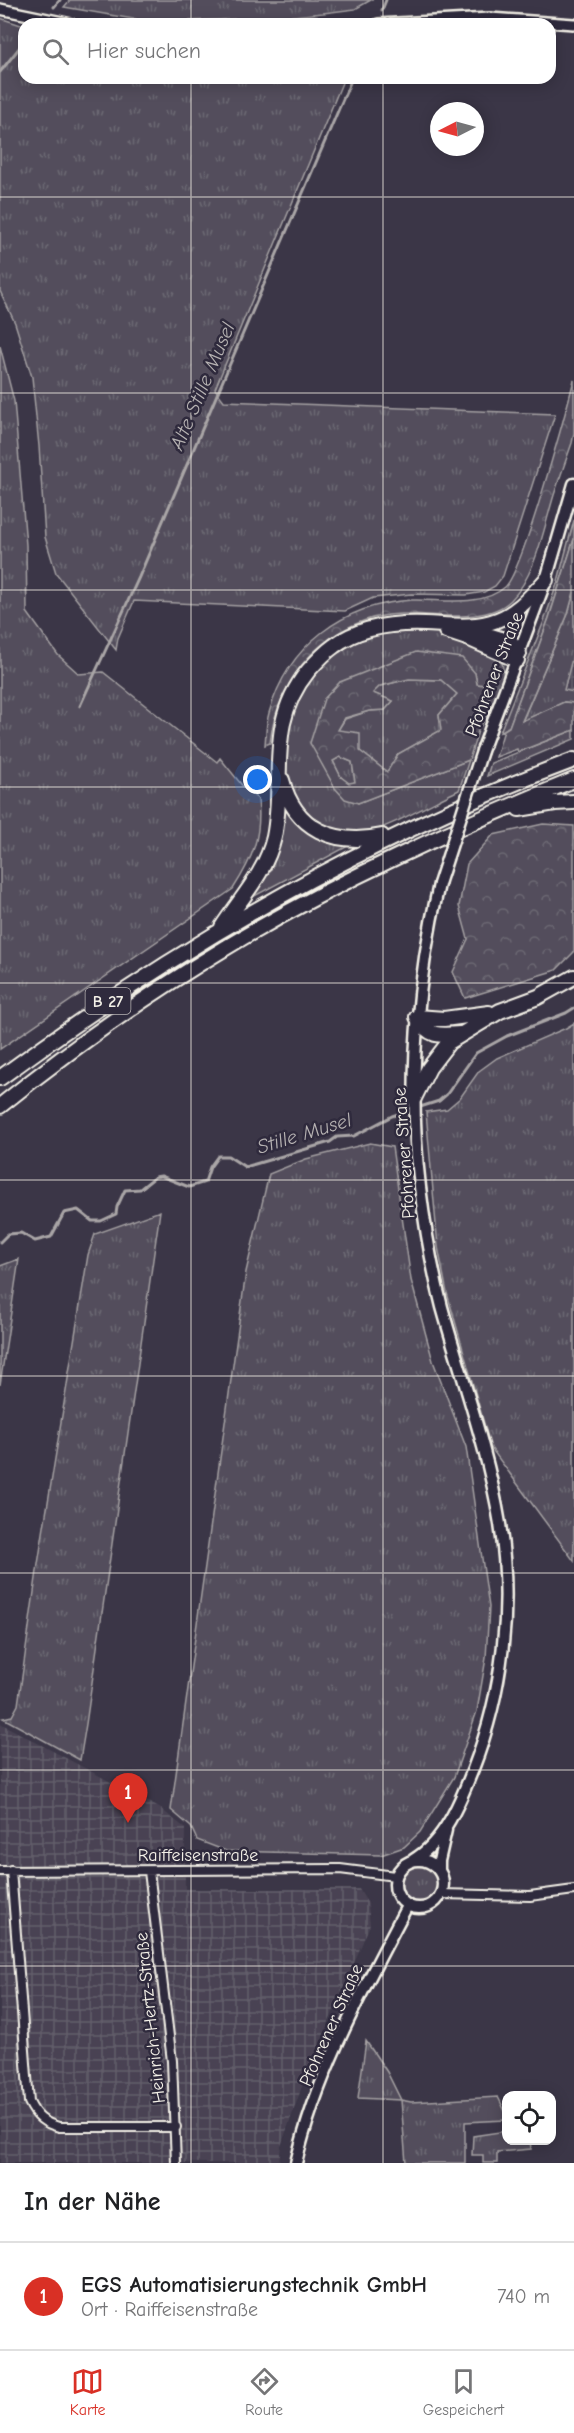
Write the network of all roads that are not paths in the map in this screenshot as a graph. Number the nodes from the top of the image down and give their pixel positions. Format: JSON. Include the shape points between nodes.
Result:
{"nodes":[{"id":1,"x":0,"y":9,"type":"edge"},
{"id":2,"x":43,"y":18,"type":"edge"},
{"id":3,"x":556,"y":23,"type":"edge"},
{"id":4,"x":574,"y":24,"type":"edge"},
{"id":5,"x":574,"y":484,"type":"edge"},
{"id":6,"x":546,"y":580,"type":"junction"},
{"id":7,"x":424,"y":624,"type":"junction"},
{"id":8,"x":460,"y":627,"type":"junction"},
{"id":9,"x":518,"y":657,"type":"junction"},
{"id":10,"x":574,"y":759,"type":"edge"},
{"id":11,"x":278,"y":767,"type":"junction"},
{"id":12,"x":574,"y":780,"type":"edge"},
{"id":13,"x":574,"y":802,"type":"edge"},
{"id":14,"x":477,"y":820,"type":"junction"},
{"id":15,"x":402,"y":831,"type":"junction"},
{"id":16,"x":220,"y":930,"type":"junction"},
{"id":17,"x":574,"y":977,"type":"edge"},
{"id":18,"x":500,"y":1011,"type":"junction"},
{"id":19,"x":417,"y":1017,"type":"junction"},
{"id":20,"x":460,"y":1034,"type":"junction"},
{"id":21,"x":0,"y":1078,"type":"edge"},
{"id":22,"x":414,"y":1098,"type":"junction"},
{"id":23,"x":0,"y":1106,"type":"edge"},
{"id":24,"x":447,"y":1824,"type":"junction"},
{"id":25,"x":412,"y":1860,"type":"junction"},
{"id":26,"x":11,"y":1870,"type":"junction"},
{"id":27,"x":0,"y":1871,"type":"edge"},
{"id":28,"x":149,"y":1871,"type":"junction"},
{"id":29,"x":439,"y":1871,"type":"junction"},
{"id":30,"x":395,"y":1876,"type":"junction"},
{"id":31,"x":574,"y":1890,"type":"edge"},
{"id":32,"x":441,"y":1894,"type":"junction"},
{"id":33,"x":407,"y":1905,"type":"junction"},
{"id":34,"x":176,"y":2127,"type":"junction"},
{"id":35,"x":176,"y":2163,"type":"edge"},
{"id":36,"x":296,"y":2163,"type":"edge"}],
"edges":[{"from":1,"to":2,"type":"street"},
{"from":3,"to":4,"type":"street"},
{"from":5,"to":6,"type":"main road","name":"Pfohrener Straße"},
{"from":6,"to":8,"type":"highway","via":[[499,620]]},
{"from":6,"to":9,"type":"main road","name":"Pfohrener Straße"},
{"from":7,"to":8,"type":"highway"},
{"from":7,"to":9,"type":"highway"},
{"from":7,"to":11,"type":"highway","via":[[383,626],[356,634],[334,645],[317,661],[297,685],[284,713]]},
{"from":8,"to":9,"type":"highway","via":[[511,642]]},
{"from":9,"to":19,"type":"main road","name":"Pfohrener Straße","bridge":true,"via":[[482,751],[439,884]]},
{"from":10,"to":15,"type":"highway","number":"B 27"},
{"from":11,"to":15,"type":"highway","via":[[289,802],[319,832],[364,840]]},
{"from":11,"to":16,"type":"highway","via":[[275,827],[266,862]]},
{"from":12,"to":14,"type":"highway","number":"B 27"},
{"from":13,"to":14,"type":"highway"},
{"from":14,"to":23,"type":"highway","number":"B 27","via":[[312,900],[227,947],[141,1001]]},
{"from":15,"to":16,"type":"highway","number":"B 27"},
{"from":16,"to":21,"type":"highway","number":"B 27","via":[[124,990]]},
{"from":17,"to":18,"type":"highway","via":[[538,997]]},
{"from":18,"to":19,"type":"highway","via":[[463,1018]]},
{"from":18,"to":20,"type":"highway"},
{"from":19,"to":20,"type":"highway","via":[[424,1029],[432,1033]]},
{"from":19,"to":22,"type":"main road","name":"Pfohrener Straße"},
{"from":20,"to":22,"type":"highway","via":[[440,1053]]},
{"from":22,"to":24,"type":"main road","name":"Pfohrener Straße","via":[[423,1210],[435,1275],[489,1474],[500,1526],[504,1578],[502,1656],[493,1707],[472,1771]]},
{"from":24,"to":25,"type":"main road","name":"Pfohrener Straße","via":[[432,1846]]},
{"from":24,"to":29,"type":"main road","name":"Pfohrener Straße"},
{"from":25,"to":29,"type":"main road","via":[[428,1861]]},
{"from":25,"to":30,"type":"main road"},
{"from":26,"to":27,"type":"street","name":"Raiffeisenstraße"},
{"from":26,"to":28,"type":"street","name":"Raiffeisenstraße"},
{"from":26,"to":34,"type":"street","via":[[29,2102],[35,2113],[46,2123],[59,2127]]},
{"from":28,"to":30,"type":"street","name":"Raiffeisenstraße","via":[[340,1869]]},
{"from":28,"to":34,"type":"street","name":"Heinrich-Hertz-Straße"},
{"from":29,"to":32,"type":"main road"},
{"from":30,"to":33,"type":"main road","via":[[397,1894]]},
{"from":31,"to":32,"type":"street","via":[[530,1896]]},
{"from":32,"to":33,"type":"main road","via":[[430,1906]]},
{"from":33,"to":36,"type":"main road","name":"Pfohrener Straße","via":[[340,2037]]},
{"from":34,"to":35,"type":"street","name":"Heinrich-Hertz-Straße"}]}
